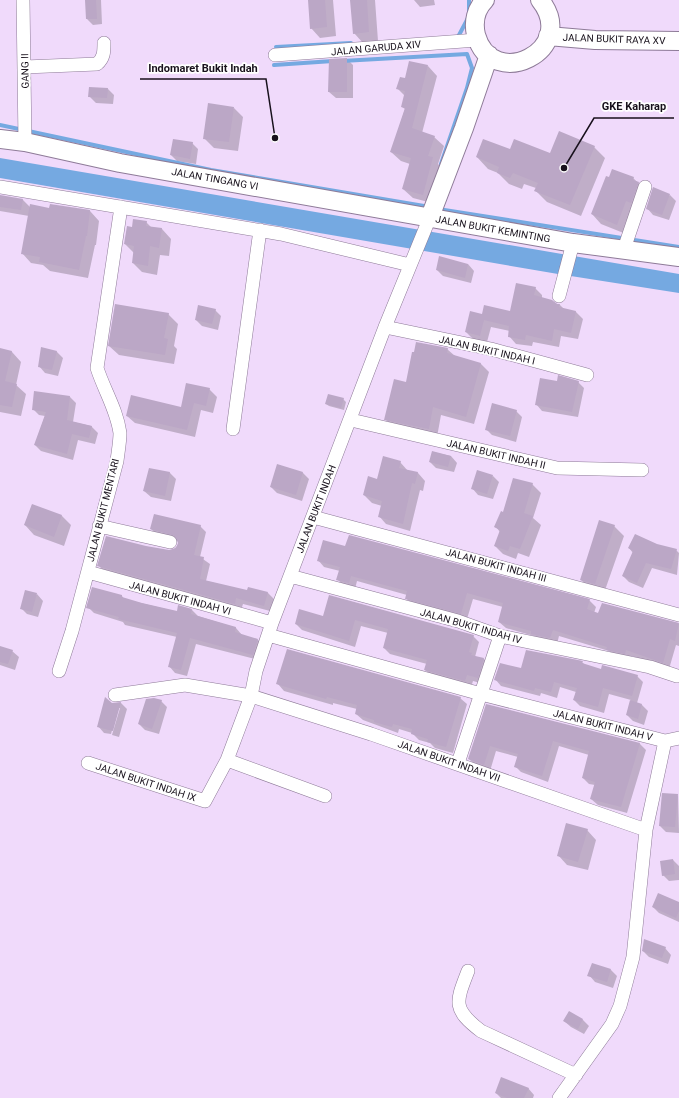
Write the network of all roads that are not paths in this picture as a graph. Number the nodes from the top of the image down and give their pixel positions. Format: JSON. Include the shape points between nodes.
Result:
{"nodes":[{"id":1,"x":23,"y":0,"type":"edge"},
{"id":2,"x":540,"y":0,"type":"edge"},
{"id":3,"x":483,"y":1,"type":"edge"},
{"id":4,"x":548,"y":36,"type":"junction"},
{"id":5,"x":478,"y":40,"type":"junction"},
{"id":6,"x":679,"y":41,"type":"edge"},
{"id":7,"x":104,"y":43,"type":"dead end"},
{"id":8,"x":275,"y":55,"type":"dead end"},
{"id":9,"x":489,"y":55,"type":"junction"},
{"id":10,"x":25,"y":67,"type":"junction"},
{"id":11,"x":0,"y":139,"type":"edge"},
{"id":12,"x":25,"y":142,"type":"junction"},
{"id":13,"x":0,"y":187,"type":"edge"},
{"id":14,"x":645,"y":187,"type":"dead end"},
{"id":15,"x":121,"y":207,"type":"junction"},
{"id":16,"x":427,"y":224,"type":"junction"},
{"id":17,"x":260,"y":230,"type":"junction"},
{"id":18,"x":572,"y":249,"type":"junction"},
{"id":19,"x":624,"y":249,"type":"junction"},
{"id":20,"x":679,"y":257,"type":"edge"},
{"id":21,"x":410,"y":265,"type":"junction"},
{"id":22,"x":559,"y":296,"type":"dead end"},
{"id":23,"x":385,"y":327,"type":"junction"},
{"id":24,"x":588,"y":375,"type":"dead end"},
{"id":25,"x":351,"y":420,"type":"junction"},
{"id":26,"x":233,"y":429,"type":"dead end"},
{"id":27,"x":642,"y":470,"type":"dead end"},
{"id":28,"x":313,"y":517,"type":"junction"},
{"id":29,"x":99,"y":526,"type":"junction"},
{"id":30,"x":170,"y":542,"type":"dead end"},
{"id":31,"x":88,"y":572,"type":"junction"},
{"id":32,"x":290,"y":576,"type":"junction"},
{"id":33,"x":679,"y":615,"type":"edge"},
{"id":34,"x":270,"y":629,"type":"junction"},
{"id":35,"x":500,"y":636,"type":"junction"},
{"id":36,"x":59,"y":671,"type":"dead end"},
{"id":37,"x":677,"y":676,"type":"dead end"},
{"id":38,"x":481,"y":694,"type":"junction"},
{"id":39,"x":115,"y":695,"type":"dead end"},
{"id":40,"x":251,"y":696,"type":"junction"},
{"id":41,"x":679,"y":738,"type":"edge"},
{"id":42,"x":665,"y":741,"type":"junction"},
{"id":43,"x":227,"y":760,"type":"junction"},
{"id":44,"x":88,"y":763,"type":"dead end"},
{"id":45,"x":458,"y":763,"type":"junction"},
{"id":46,"x":325,"y":796,"type":"dead end"},
{"id":47,"x":205,"y":801,"type":"joint"},
{"id":48,"x":646,"y":830,"type":"junction"},
{"id":49,"x":468,"y":971,"type":"dead end"},
{"id":50,"x":576,"y":1075,"type":"junction"},
{"id":51,"x":560,"y":1098,"type":"edge"}],
"edges":[{"from":1,"to":10,"type":"street","name":"GANG II"},
{"from":2,"to":4,"type":"main road","via":[[549,16]]},
{"from":3,"to":5,"type":"main road","via":[[478,9],[475,24]]},
{"from":4,"to":6,"type":"main road","name":"JALAN BUKIT RAYA XV","via":[[594,40]]},
{"from":4,"to":9,"type":"main road","via":[[545,44],[534,56],[519,62],[503,62]]},
{"from":5,"to":8,"type":"street","name":"JALAN GARUDA XIV"},
{"from":5,"to":9,"type":"main road"},
{"from":7,"to":10,"type":"street","via":[[102,60],[98,64]]},
{"from":9,"to":16,"type":"main road","name":"JALAN BUKIT KEMINTING"},
{"from":10,"to":12,"type":"street","name":"GANG II"},
{"from":11,"to":12,"type":"main road","name":"JALAN TINGANG VI"},
{"from":12,"to":16,"type":"main road","name":"JALAN TINGANG VI"},
{"from":13,"to":15,"type":"street"},
{"from":14,"to":19,"type":"street"},
{"from":15,"to":17,"type":"street"},
{"from":15,"to":29,"type":"street","name":"JALAN BUKIT MENTARI","via":[[97,368],[116,415],[120,434],[117,461]]},
{"from":16,"to":18,"type":"main road","name":"JALAN BUKIT KEMINTING"},
{"from":16,"to":21,"type":"street","name":"JALAN BUKIT INDAH"},
{"from":17,"to":21,"type":"street"},
{"from":17,"to":26,"type":"street"},
{"from":18,"to":19,"type":"main road","name":"JALAN BUKIT KEMINTING"},
{"from":18,"to":22,"type":"street"},
{"from":19,"to":20,"type":"main road","name":"JALAN BUKIT KEMINTING"},
{"from":21,"to":23,"type":"street","name":"JALAN BUKIT INDAH"},
{"from":23,"to":24,"type":"street","name":"JALAN BUKIT INDAH I","via":[[491,349]]},
{"from":23,"to":25,"type":"street","name":"JALAN BUKIT INDAH"},
{"from":25,"to":27,"type":"street","name":"JALAN BUKIT INDAH II","via":[[557,468]]},
{"from":25,"to":28,"type":"street","name":"JALAN BUKIT INDAH"},
{"from":28,"to":32,"type":"street","name":"JALAN BUKIT INDAH"},
{"from":28,"to":33,"type":"street","name":"JALAN BUKIT INDAH III"},
{"from":29,"to":30,"type":"street"},
{"from":29,"to":31,"type":"street","name":"JALAN BUKIT MENTARI"},
{"from":31,"to":34,"type":"street","name":"JALAN BUKIT INDAH VI"},
{"from":31,"to":36,"type":"street","name":"JALAN BUKIT MENTARI"},
{"from":32,"to":34,"type":"street","name":"JALAN BUKIT INDAH"},
{"from":32,"to":35,"type":"street","name":"JALAN BUKIT INDAH IV","via":[[458,621]]},
{"from":34,"to":38,"type":"street","name":"JALAN BUKIT INDAH V"},
{"from":34,"to":40,"type":"street","name":"JALAN BUKIT INDAH"},
{"from":35,"to":37,"type":"street","name":"JALAN BUKIT INDAH IV","via":[[650,667]]},
{"from":35,"to":38,"type":"street"},
{"from":38,"to":42,"type":"street","name":"JALAN BUKIT INDAH V"},
{"from":38,"to":45,"type":"street"},
{"from":39,"to":40,"type":"street","name":"JALAN BUKIT INDAH VII","via":[[185,685]]},
{"from":40,"to":43,"type":"street","name":"JALAN BUKIT INDAH"},
{"from":40,"to":45,"type":"street","name":"JALAN BUKIT INDAH VII"},
{"from":41,"to":42,"type":"street"},
{"from":42,"to":48,"type":"street","name":"JALAN BUKIT INDAH V"},
{"from":43,"to":46,"type":"street"},
{"from":43,"to":47,"type":"street","name":"JALAN BUKIT INDAH"},
{"from":44,"to":47,"type":"street","name":"JALAN BUKIT INDAH IX"},
{"from":45,"to":48,"type":"street","name":"JALAN BUKIT INDAH VII"},
{"from":48,"to":50,"type":"street","name":"JALAN BUKIT INDAH V","via":[[633,957],[620,1006],[612,1024]]},
{"from":49,"to":50,"type":"street","via":[[458,997],[459,1008],[468,1021],[480,1031]]},
{"from":50,"to":51,"type":"street","name":"JALAN BUKIT INDAH V"}]}
